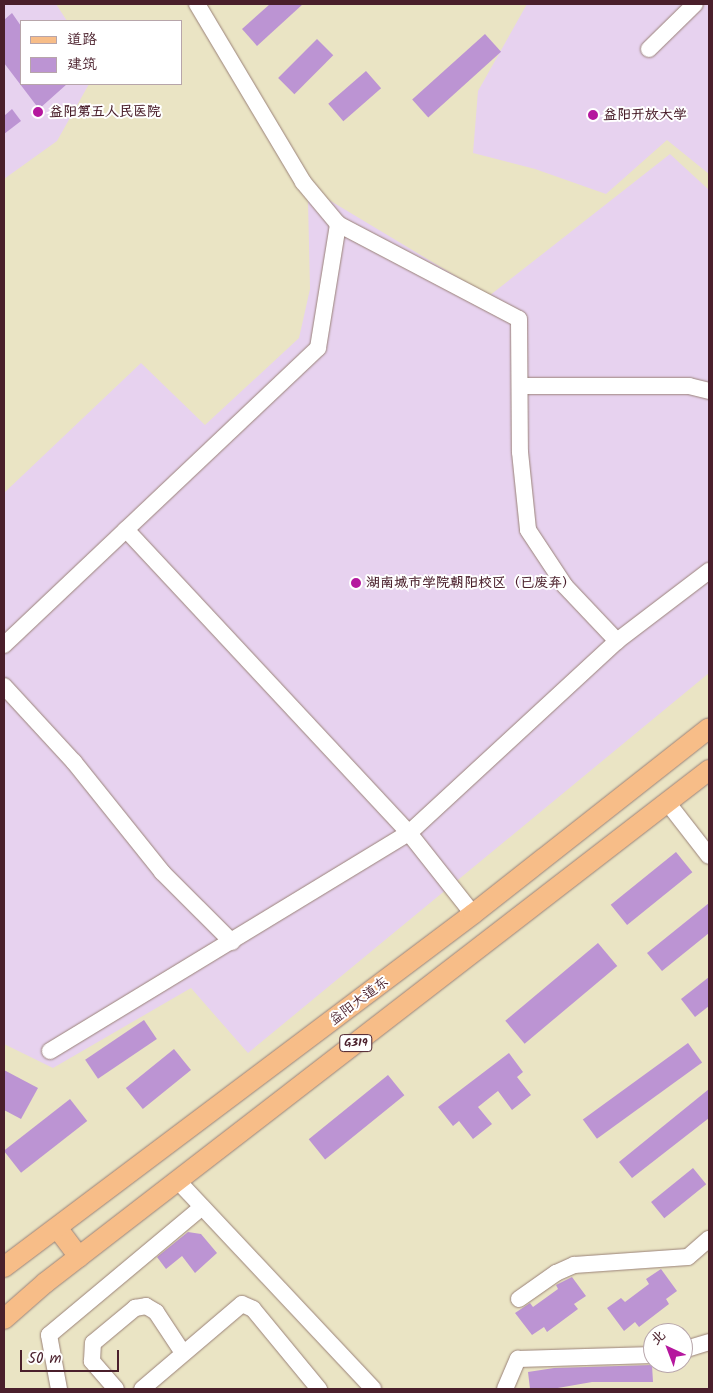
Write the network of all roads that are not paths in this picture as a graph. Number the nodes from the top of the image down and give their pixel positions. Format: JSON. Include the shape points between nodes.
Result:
{"nodes":[{"id":1,"x":197,"y":4,"type":"edge"},
{"id":2,"x":695,"y":4,"type":"edge"},
{"id":3,"x":649,"y":49,"type":"dead end"},
{"id":4,"x":338,"y":224,"type":"junction"},
{"id":5,"x":520,"y":386,"type":"junction"},
{"id":6,"x":709,"y":391,"type":"edge"},
{"id":7,"x":126,"y":530,"type":"junction"},
{"id":8,"x":709,"y":571,"type":"edge"},
{"id":9,"x":617,"y":642,"type":"junction"},
{"id":10,"x":4,"y":645,"type":"edge"},
{"id":11,"x":4,"y":686,"type":"edge"},
{"id":12,"x":709,"y":728,"type":"edge"},
{"id":13,"x":709,"y":770,"type":"edge"},
{"id":14,"x":667,"y":802,"type":"junction"},
{"id":15,"x":409,"y":833,"type":"junction"},
{"id":16,"x":709,"y":856,"type":"edge"},
{"id":17,"x":473,"y":914,"type":"junction"},
{"id":18,"x":232,"y":942,"type":"junction"},
{"id":19,"x":50,"y":1051,"type":"dead end"},
{"id":20,"x":178,"y":1181,"type":"junction"},
{"id":21,"x":202,"y":1207,"type":"junction"},
{"id":22,"x":58,"y":1229,"type":"junction"},
{"id":23,"x":709,"y":1239,"type":"edge"},
{"id":24,"x":80,"y":1256,"type":"junction"},
{"id":25,"x":4,"y":1267,"type":"edge"},
{"id":26,"x":519,"y":1299,"type":"dead end"},
{"id":27,"x":4,"y":1319,"type":"edge"},
{"id":28,"x":709,"y":1342,"type":"edge"},
{"id":29,"x":693,"y":1347,"type":"edge"},
{"id":30,"x":183,"y":1353,"type":"junction"},
{"id":31,"x":643,"y":1355,"type":"edge"},
{"id":32,"x":59,"y":1389,"type":"edge"},
{"id":33,"x":116,"y":1389,"type":"edge"},
{"id":34,"x":142,"y":1389,"type":"edge"},
{"id":35,"x":321,"y":1389,"type":"edge"},
{"id":36,"x":373,"y":1389,"type":"edge"},
{"id":37,"x":505,"y":1389,"type":"edge"}],
"edges":[{"from":1,"to":4,"type":"street","via":[[302,182]]},
{"from":2,"to":3,"type":"street"},
{"from":4,"to":5,"type":"street","via":[[519,319]]},
{"from":4,"to":7,"type":"street","via":[[318,348]]},
{"from":5,"to":6,"type":"street","via":[[689,386]]},
{"from":5,"to":9,"type":"street","via":[[520,452],[528,530],[565,586]]},
{"from":7,"to":10,"type":"street"},
{"from":7,"to":15,"type":"street"},
{"from":8,"to":9,"type":"street"},
{"from":9,"to":15,"type":"street"},
{"from":11,"to":18,"type":"street","via":[[74,762],[162,872]]},
{"from":12,"to":17,"type":"main road","name":"益阳大道东","number":"G319"},
{"from":13,"to":14,"type":"main road","number":"G319"},
{"from":14,"to":16,"type":"street"},
{"from":14,"to":20,"type":"main road","number":"G319"},
{"from":15,"to":17,"type":"street"},
{"from":15,"to":18,"type":"street"},
{"from":17,"to":22,"type":"main road","name":"益阳大道东","number":"G319"},
{"from":18,"to":19,"type":"street"},
{"from":20,"to":21,"type":"street"},
{"from":20,"to":24,"type":"main road","number":"G319"},
{"from":21,"to":32,"type":"street","via":[[49,1335]]},
{"from":21,"to":36,"type":"street"},
{"from":22,"to":24,"type":"main road"},
{"from":22,"to":25,"type":"main road","name":"益阳大道东","number":"G319"},
{"from":23,"to":26,"type":"street","via":[[688,1257],[574,1265],[556,1273]]},
{"from":24,"to":27,"type":"main road","number":"G319"},
{"from":28,"to":29,"type":"street"},
{"from":30,"to":33,"type":"street","via":[[156,1312],[146,1306],[135,1308],[93,1343],[92,1361]]},
{"from":30,"to":34,"type":"street"},
{"from":30,"to":35,"type":"street","via":[[242,1304],[253,1309]]},
{"from":31,"to":37,"type":"street","via":[[518,1359]]}]}
